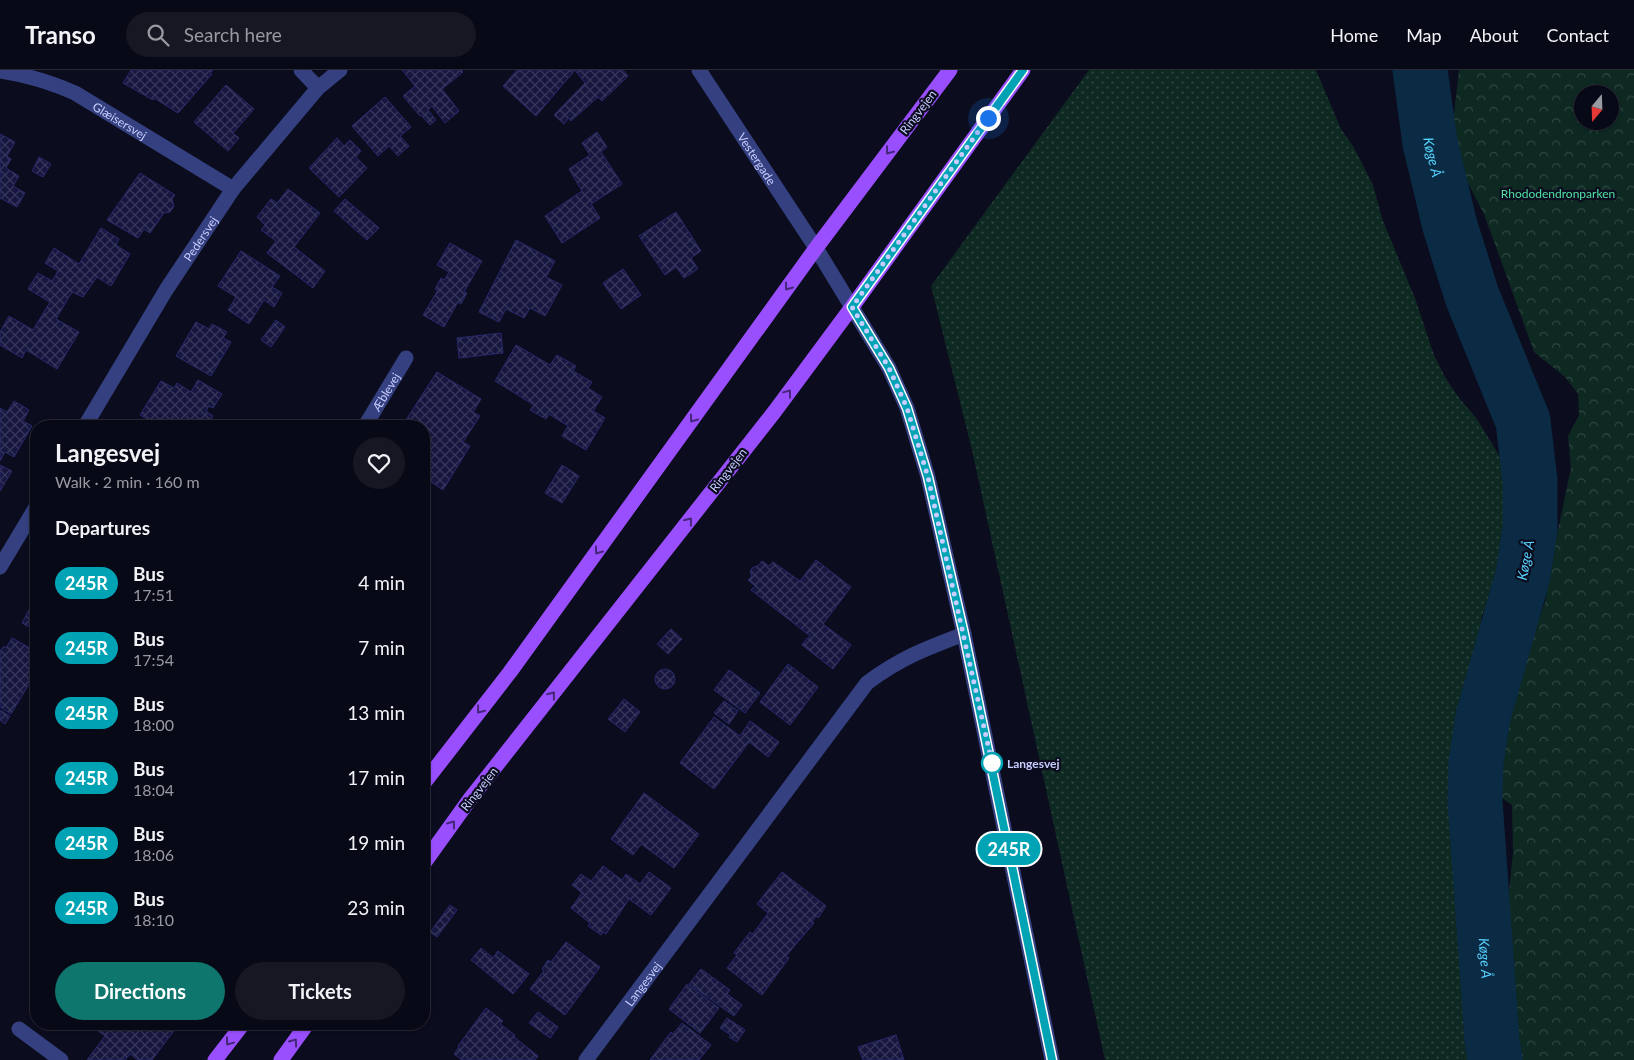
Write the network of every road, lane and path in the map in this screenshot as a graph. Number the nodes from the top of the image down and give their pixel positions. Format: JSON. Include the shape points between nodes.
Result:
{"nodes":[{"id":1,"x":301,"y":70,"type":"edge"},
{"id":2,"x":340,"y":70,"type":"edge"},
{"id":3,"x":699,"y":70,"type":"edge"},
{"id":4,"x":950,"y":70,"type":"edge"},
{"id":5,"x":1022,"y":70,"type":"edge"},
{"id":6,"x":0,"y":71,"type":"edge"},
{"id":7,"x":318,"y":88,"type":"junction"},
{"id":8,"x":234,"y":188,"type":"junction"},
{"id":9,"x":816,"y":248,"type":"junction"},
{"id":10,"x":852,"y":307,"type":"junction"},
{"id":11,"x":406,"y":358,"type":"dead end"},
{"id":12,"x":94,"y":420,"type":"edge"},
{"id":13,"x":369,"y":420,"type":"edge"},
{"id":14,"x":30,"y":517,"type":"edge"},
{"id":15,"x":0,"y":567,"type":"edge"},
{"id":16,"x":964,"y":634,"type":"junction"},
{"id":17,"x":430,"y":775,"type":"edge"},
{"id":18,"x":430,"y":855,"type":"edge"},
{"id":19,"x":19,"y":1029,"type":"dead end"},
{"id":20,"x":238,"y":1030,"type":"edge"},
{"id":21,"x":302,"y":1030,"type":"edge"},
{"id":22,"x":61,"y":1060,"type":"edge"},
{"id":23,"x":216,"y":1060,"type":"edge"},
{"id":24,"x":280,"y":1060,"type":"edge"},
{"id":25,"x":586,"y":1060,"type":"edge"},
{"id":26,"x":1052,"y":1060,"type":"edge"}],
"edges":[{"from":1,"to":7,"type":"street"},
{"from":2,"to":7,"type":"street","name":"Pedersvej"},
{"from":3,"to":9,"type":"street","name":"Vestergade"},
{"from":4,"to":9,"type":"main road","name":"Ringvejen","one_way":true},
{"from":5,"to":10,"type":"main road","name":"Ringvejen"},
{"from":6,"to":8,"type":"street","name":"Glæisersvej","via":[[23,74],[75,93]]},
{"from":7,"to":8,"type":"street","name":"Pedersvej"},
{"from":8,"to":12,"type":"street","name":"Pedersvej","via":[[166,290]]},
{"from":9,"to":10,"type":"street","name":"Vestergade"},
{"from":9,"to":17,"type":"main road","name":"Ringvejen","one_way":true,"via":[[510,672]]},
{"from":10,"to":16,"type":"street","name":"Vestergade","via":[[889,368],[907,408],[928,477]]},
{"from":18,"to":10,"type":"main road","name":"Ringvejen","one_way":true},
{"from":11,"to":13,"type":"street","name":"Æblevej"},
{"from":14,"to":15,"type":"street"},
{"from":16,"to":25,"type":"street","name":"Langesvej","via":[[911,654],[867,683]]},
{"from":16,"to":26,"type":"street","name":"Vestergade"},
{"from":19,"to":22,"type":"street"},
{"from":20,"to":23,"type":"main road","one_way":true},
{"from":24,"to":21,"type":"main road","one_way":true}]}
